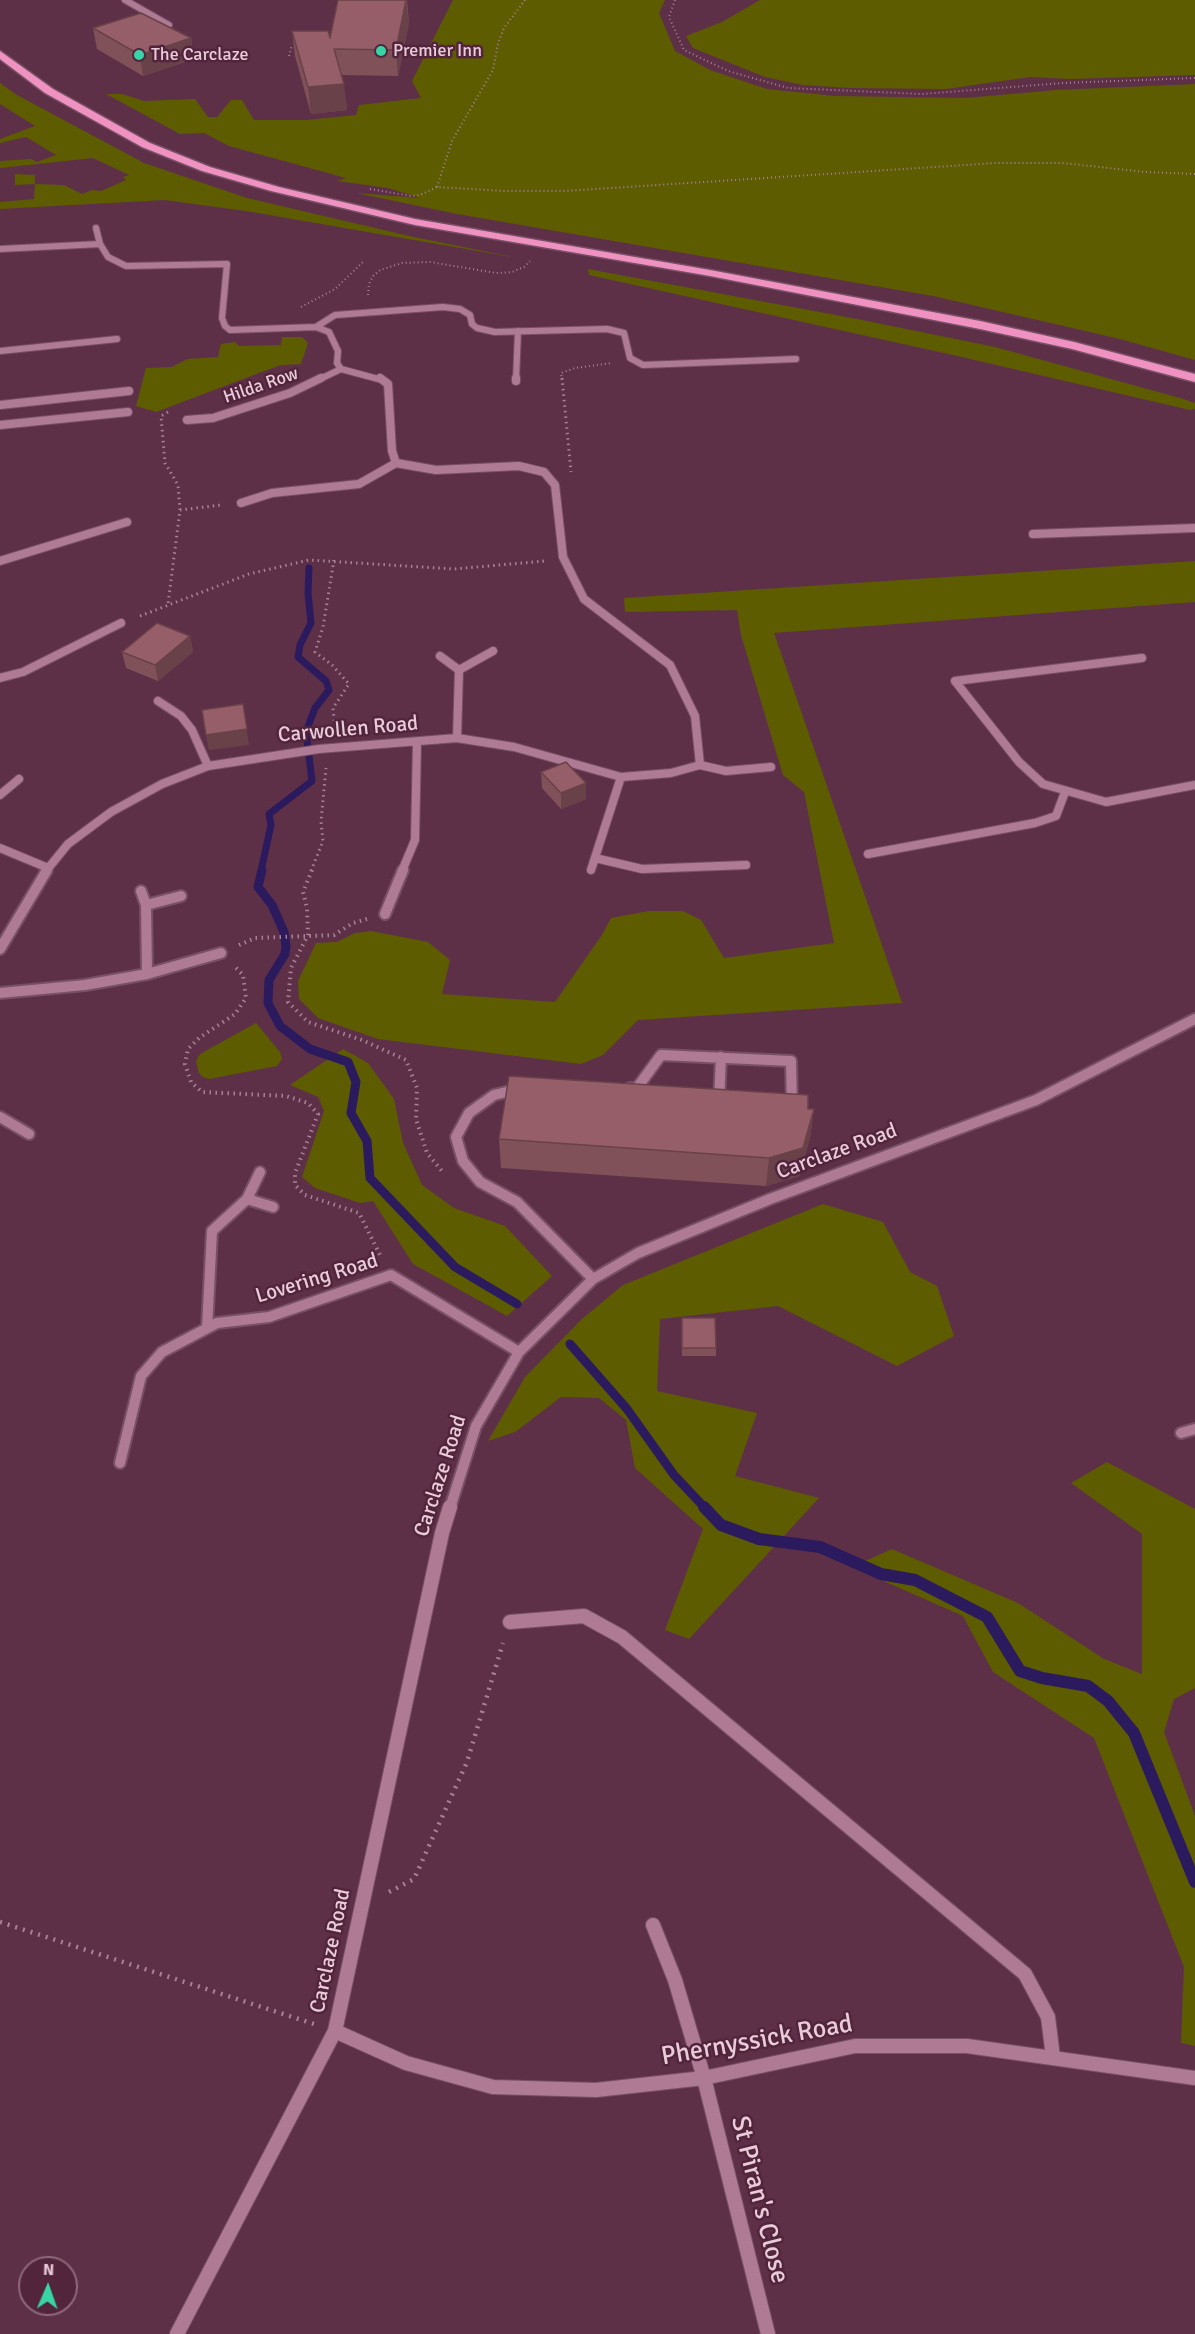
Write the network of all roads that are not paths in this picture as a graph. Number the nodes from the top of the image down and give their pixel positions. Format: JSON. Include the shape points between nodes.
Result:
{"nodes":[{"id":1,"x":124,"y":0,"type":"edge"},
{"id":2,"x":169,"y":25,"type":"edge"},
{"id":3,"x":0,"y":54,"type":"edge"},
{"id":4,"x":96,"y":228,"type":"dead end"},
{"id":5,"x":100,"y":244,"type":"junction"},
{"id":6,"x":0,"y":249,"type":"edge"},
{"id":7,"x":316,"y":327,"type":"junction"},
{"id":8,"x":518,"y":331,"type":"junction"},
{"id":9,"x":117,"y":339,"type":"dead end"},
{"id":10,"x":0,"y":351,"type":"edge"},
{"id":11,"x":796,"y":359,"type":"dead end"},
{"id":12,"x":341,"y":369,"type":"junction"},
{"id":13,"x":1195,"y":378,"type":"edge"},
{"id":14,"x":516,"y":381,"type":"dead end"},
{"id":15,"x":129,"y":391,"type":"dead end"},
{"id":16,"x":0,"y":405,"type":"edge"},
{"id":17,"x":128,"y":412,"type":"dead end"},
{"id":18,"x":187,"y":420,"type":"dead end"},
{"id":19,"x":0,"y":425,"type":"edge"},
{"id":20,"x":396,"y":463,"type":"junction"},
{"id":21,"x":241,"y":503,"type":"road end"},
{"id":22,"x":127,"y":522,"type":"dead end"},
{"id":23,"x":1195,"y":528,"type":"edge"},
{"id":24,"x":1034,"y":534,"type":"dead end"},
{"id":25,"x":0,"y":561,"type":"edge"},
{"id":26,"x":122,"y":623,"type":"road end"},
{"id":27,"x":493,"y":651,"type":"dead end"},
{"id":28,"x":440,"y":656,"type":"dead end"},
{"id":29,"x":1143,"y":658,"type":"dead end"},
{"id":30,"x":459,"y":670,"type":"junction"},
{"id":31,"x":0,"y":678,"type":"edge"},
{"id":32,"x":158,"y":701,"type":"dead end"},
{"id":33,"x":458,"y":738,"type":"junction"},
{"id":34,"x":417,"y":742,"type":"junction"},
{"id":35,"x":700,"y":765,"type":"junction"},
{"id":36,"x":208,"y":766,"type":"junction"},
{"id":37,"x":771,"y":767,"type":"dead end"},
{"id":38,"x":621,"y":777,"type":"junction"},
{"id":39,"x":19,"y":779,"type":"dead end"},
{"id":40,"x":1195,"y":785,"type":"edge"},
{"id":41,"x":1065,"y":792,"type":"junction"},
{"id":42,"x":0,"y":795,"type":"edge"},
{"id":43,"x":0,"y":848,"type":"edge"},
{"id":44,"x":868,"y":854,"type":"dead end"},
{"id":45,"x":595,"y":858,"type":"junction"},
{"id":46,"x":746,"y":865,"type":"dead end"},
{"id":47,"x":48,"y":868,"type":"junction"},
{"id":48,"x":591,"y":870,"type":"dead end"},
{"id":49,"x":141,"y":891,"type":"dead end"},
{"id":50,"x":181,"y":896,"type":"dead end"},
{"id":51,"x":146,"y":905,"type":"junction"},
{"id":52,"x":385,"y":914,"type":"road end"},
{"id":53,"x":0,"y":949,"type":"edge"},
{"id":54,"x":221,"y":953,"type":"road end"},
{"id":55,"x":147,"y":974,"type":"junction"},
{"id":56,"x":0,"y":993,"type":"edge"},
{"id":57,"x":1195,"y":1019,"type":"edge"},
{"id":58,"x":721,"y":1058,"type":"junction"},
{"id":59,"x":614,"y":1088,"type":"edge"},
{"id":60,"x":533,"y":1089,"type":"edge"},
{"id":61,"x":719,"y":1103,"type":"edge"},
{"id":62,"x":792,"y":1107,"type":"edge"},
{"id":63,"x":0,"y":1117,"type":"edge"},
{"id":64,"x":29,"y":1134,"type":"dead end"},
{"id":65,"x":260,"y":1172,"type":"dead end"},
{"id":66,"x":247,"y":1199,"type":"junction"},
{"id":67,"x":273,"y":1207,"type":"dead end"},
{"id":68,"x":592,"y":1279,"type":"junction"},
{"id":69,"x":207,"y":1328,"type":"junction"},
{"id":70,"x":519,"y":1352,"type":"junction"},
{"id":71,"x":1195,"y":1429,"type":"edge"},
{"id":72,"x":1180,"y":1433,"type":"dead end"},
{"id":73,"x":120,"y":1463,"type":"dead end"},
{"id":74,"x":510,"y":1622,"type":"road end"},
{"id":75,"x":653,"y":1925,"type":"dead end"},
{"id":76,"x":335,"y":2031,"type":"junction"},
{"id":77,"x":1053,"y":2057,"type":"junction"},
{"id":78,"x":704,"y":2078,"type":"junction"},
{"id":79,"x":1195,"y":2078,"type":"edge"},
{"id":80,"x":177,"y":2334,"type":"edge"},
{"id":81,"x":768,"y":2334,"type":"edge"}],
"edges":[{"from":1,"to":2,"type":"street"},
{"from":3,"to":13,"type":"highway","via":[[49,91],[146,145],[206,170],[415,222],[980,325]]},
{"from":4,"to":5,"type":"street"},
{"from":5,"to":6,"type":"street"},
{"from":5,"to":7,"type":"street","via":[[108,257],[126,266],[227,264],[222,318],[225,326],[236,330]]},
{"from":7,"to":8,"type":"street","via":[[335,315],[452,308],[470,315],[477,328]]},
{"from":7,"to":12,"type":"street","via":[[329,332]]},
{"from":8,"to":11,"type":"street","via":[[607,328],[624,333],[630,358],[643,365]]},
{"from":8,"to":14,"type":"street"},
{"from":9,"to":10,"type":"street"},
{"from":12,"to":18,"type":"street","name":"Hilda Row","via":[[268,400],[213,418]]},
{"from":12,"to":20,"type":"street","via":[[380,378],[388,384]]},
{"from":15,"to":16,"type":"street"},
{"from":17,"to":19,"type":"street"},
{"from":20,"to":21,"type":"street","via":[[359,484],[273,493]]},
{"from":20,"to":35,"type":"street","via":[[436,470],[519,466],[544,472],[555,485],[564,557],[584,599],[670,665],[695,716]]},
{"from":22,"to":25,"type":"street"},
{"from":23,"to":24,"type":"street"},
{"from":26,"to":31,"type":"street","via":[[22,672]]},
{"from":27,"to":30,"type":"street"},
{"from":28,"to":30,"type":"street"},
{"from":29,"to":41,"type":"street","via":[[955,681],[1019,762],[1043,784]]},
{"from":30,"to":33,"type":"street"},
{"from":32,"to":36,"type":"street","via":[[181,716],[192,730]]},
{"from":33,"to":34,"type":"street","name":"Carwollen Road"},
{"from":33,"to":38,"type":"street","name":"Carwollen Road","via":[[514,747]]},
{"from":34,"to":36,"type":"street","name":"Carwollen Road","via":[[299,751]]},
{"from":34,"to":52,"type":"street","via":[[416,840]]},
{"from":35,"to":37,"type":"street","name":"Carwollen Road","via":[[726,771]]},
{"from":35,"to":38,"type":"street","name":"Carwollen Road","via":[[671,773]]},
{"from":36,"to":47,"type":"street","name":"Carwollen Road","via":[[162,784],[111,812],[68,844]]},
{"from":38,"to":45,"type":"street"},
{"from":39,"to":42,"type":"street"},
{"from":40,"to":41,"type":"street","via":[[1106,802]]},
{"from":41,"to":44,"type":"street","via":[[1056,816],[1035,823]]},
{"from":43,"to":47,"type":"street"},
{"from":45,"to":46,"type":"street","via":[[642,869]]},
{"from":45,"to":48,"type":"street"},
{"from":47,"to":53,"type":"street","name":"Carwollen Road"},
{"from":49,"to":51,"type":"street"},
{"from":50,"to":51,"type":"street"},
{"from":51,"to":55,"type":"street"},
{"from":54,"to":55,"type":"street"},
{"from":55,"to":56,"type":"street","via":[[86,985]]},
{"from":57,"to":68,"type":"street","name":"Carclaze Road","via":[[1036,1100],[770,1199],[638,1253]]},
{"from":58,"to":59,"type":"street","via":[[661,1055],[637,1088]]},
{"from":58,"to":61,"type":"street"},
{"from":58,"to":62,"type":"street","via":[[791,1061]]},
{"from":60,"to":68,"type":"street","via":[[494,1095],[469,1113],[456,1137],[463,1161],[480,1182],[517,1202]]},
{"from":63,"to":64,"type":"street"},
{"from":65,"to":66,"type":"street"},
{"from":66,"to":67,"type":"street"},
{"from":66,"to":69,"type":"street","via":[[212,1231]]},
{"from":68,"to":70,"type":"street","name":"Carclaze Road"},
{"from":69,"to":70,"type":"street","name":"Lovering Road","via":[[217,1323],[269,1317],[391,1275]]},
{"from":69,"to":73,"type":"street","name":"Lovering Road","via":[[162,1352],[141,1376]]},
{"from":70,"to":76,"type":"street","name":"Carclaze Road","via":[[476,1426],[442,1533]]},
{"from":71,"to":72,"type":"street"},
{"from":74,"to":77,"type":"street","via":[[584,1616],[622,1637],[1026,1974],[1048,2017]]},
{"from":75,"to":78,"type":"street","name":"St Piran's Close","via":[[675,1980]]},
{"from":76,"to":78,"type":"street","name":"Phernyssick Road","via":[[406,2063],[493,2087],[596,2090]]},
{"from":76,"to":80,"type":"street","name":"Carclaze Road"},
{"from":77,"to":78,"type":"street","name":"Phernyssick Road","via":[[967,2046],[855,2046]]},
{"from":77,"to":79,"type":"street","name":"Phernyssick Road"},
{"from":78,"to":81,"type":"street","name":"St Piran's Close"}]}
